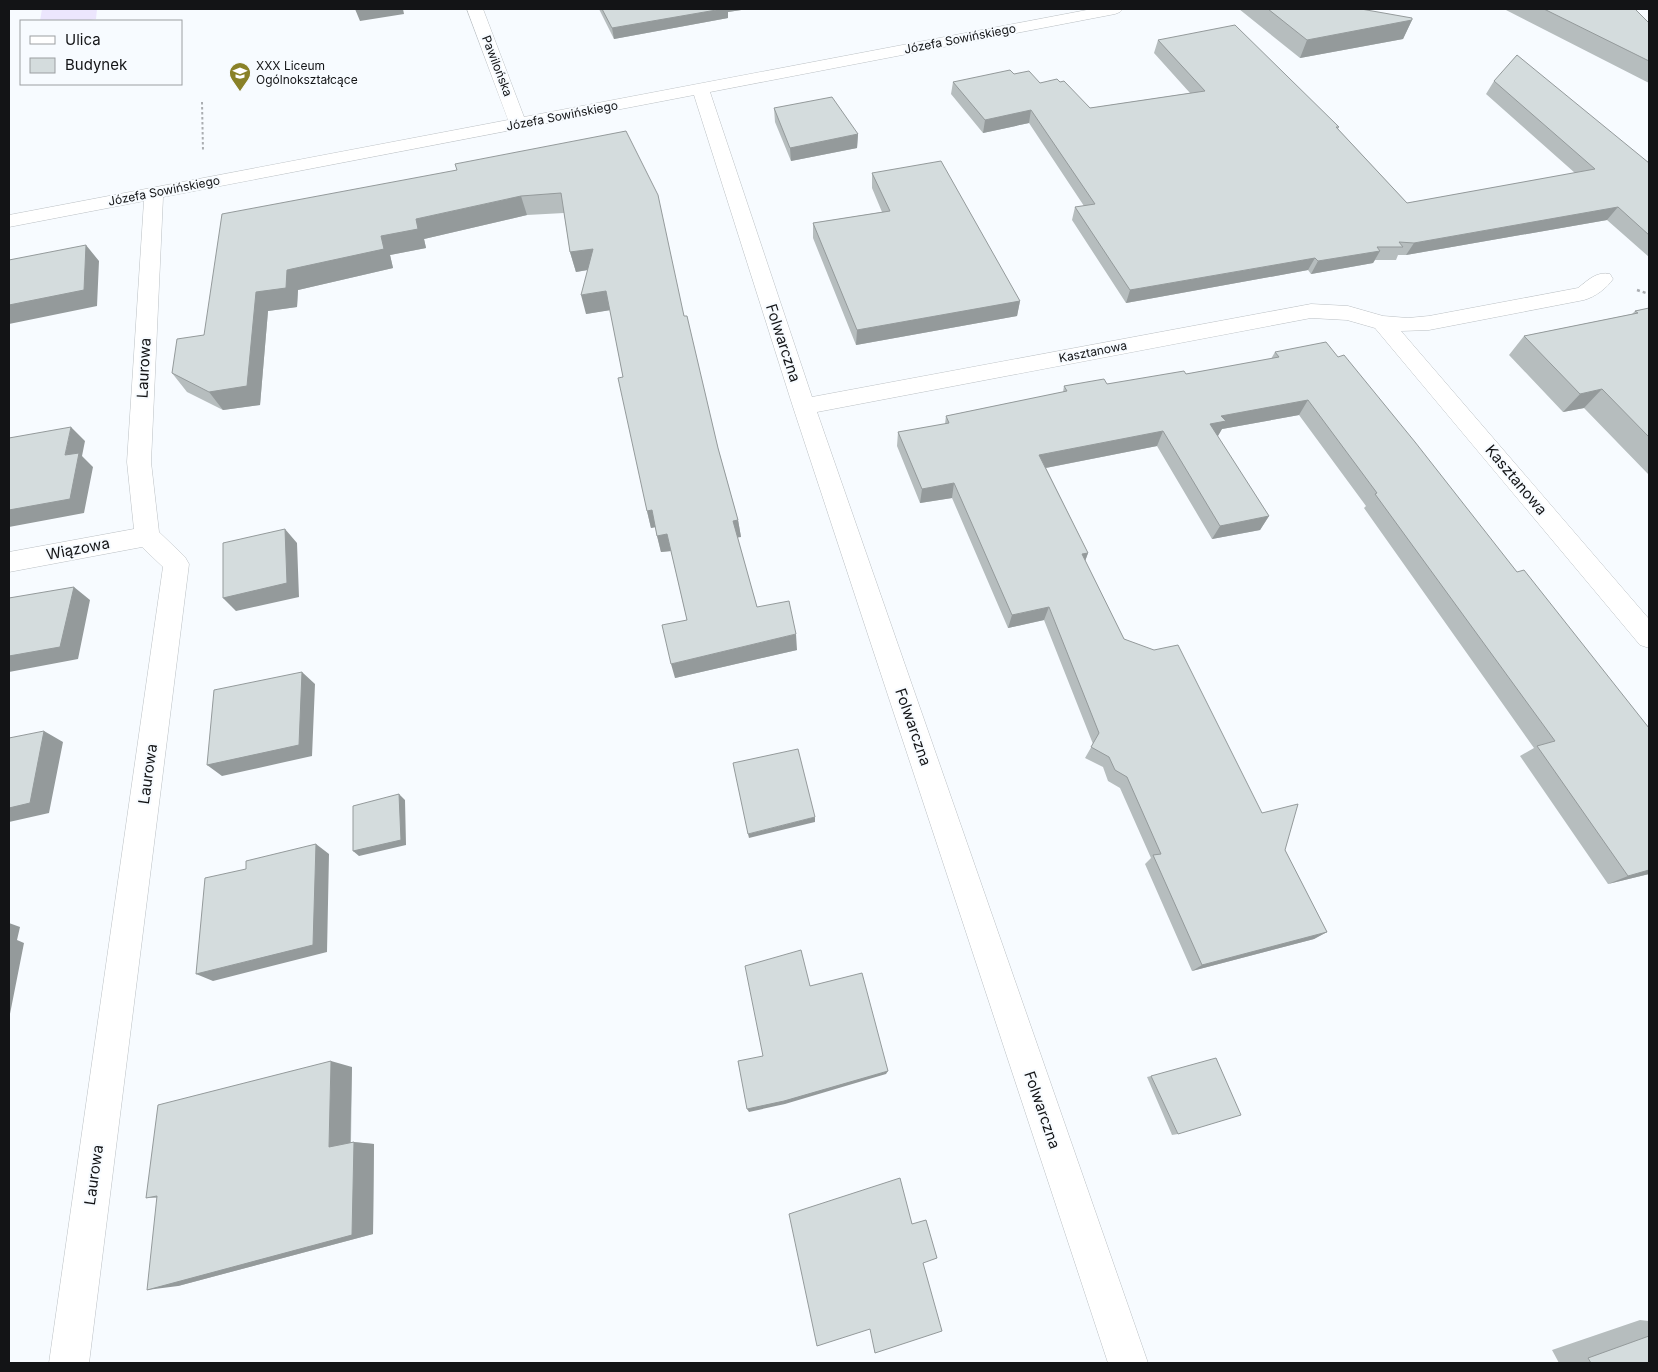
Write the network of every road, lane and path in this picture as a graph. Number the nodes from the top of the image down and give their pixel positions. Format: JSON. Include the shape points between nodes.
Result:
{"nodes":[{"id":1,"x":475,"y":9,"type":"edge"},
{"id":2,"x":1116,"y":9,"type":"edge"},
{"id":3,"x":701,"y":89,"type":"junction"},
{"id":4,"x":202,"y":102,"type":"dead end"},
{"id":5,"x":518,"y":124,"type":"junction"},
{"id":6,"x":203,"y":155,"type":"dead end"},
{"id":7,"x":154,"y":193,"type":"junction"},
{"id":8,"x":9,"y":221,"type":"edge"},
{"id":9,"x":1604,"y":279,"type":"dead end"},
{"id":10,"x":1382,"y":323,"type":"junction"},
{"id":11,"x":804,"y":407,"type":"junction"},
{"id":12,"x":147,"y":536,"type":"junction"},
{"id":13,"x":9,"y":562,"type":"edge"},
{"id":14,"x":1649,"y":637,"type":"edge"},
{"id":15,"x":69,"y":1363,"type":"edge"},
{"id":16,"x":1128,"y":1363,"type":"edge"}],
"edges":[{"from":1,"to":5,"type":"street","name":"Pawilońska"},
{"from":2,"to":3,"type":"street","name":"Józefa Sowińskiego"},
{"from":3,"to":5,"type":"street","name":"Józefa Sowińskiego"},
{"from":3,"to":11,"type":"street","name":"Folwarczna"},
{"from":4,"to":6,"type":"path"},
{"from":5,"to":7,"type":"street","name":"Józefa Sowińskiego"},
{"from":7,"to":8,"type":"street","name":"Józefa Sowińskiego"},
{"from":7,"to":12,"type":"street","name":"Laurowa","via":[[140,462]]},
{"from":9,"to":10,"type":"street","name":"Kasztanowa","via":[[1584,293],[1429,323]]},
{"from":10,"to":11,"type":"street","name":"Kasztanowa","via":[[1348,313],[1311,311]]},
{"from":10,"to":14,"type":"street","name":"Kasztanowa"},
{"from":11,"to":16,"type":"street","name":"Folwarczna"},
{"from":12,"to":13,"type":"street","name":"Wiązowa"},
{"from":12,"to":15,"type":"street","name":"Laurowa","via":[[176,564]]}]}
